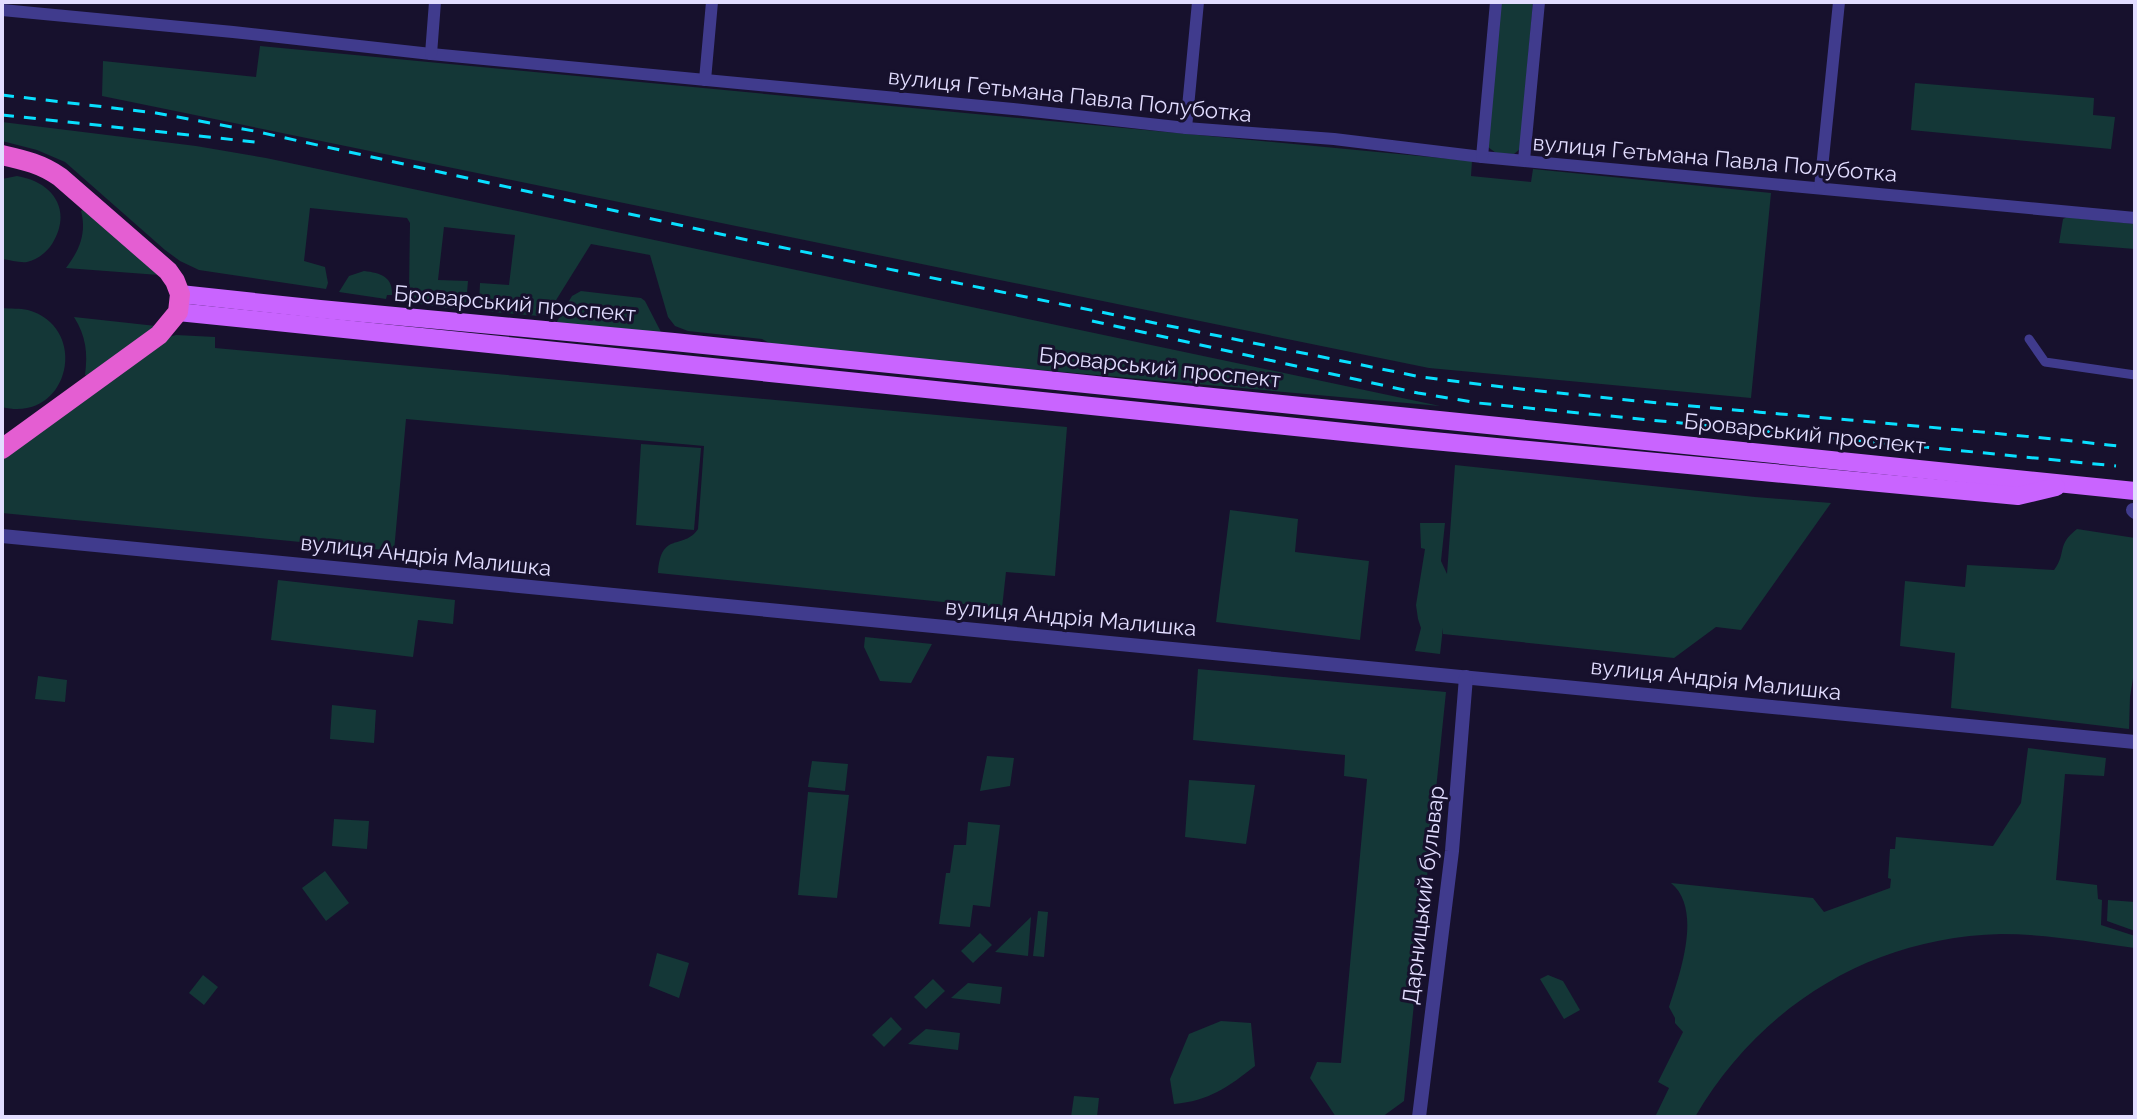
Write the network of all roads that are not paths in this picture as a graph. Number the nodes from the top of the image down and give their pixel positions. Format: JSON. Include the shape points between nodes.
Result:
{"nodes":[{"id":1,"x":435,"y":2,"type":"edge"},
{"id":2,"x":712,"y":2,"type":"edge"},
{"id":3,"x":1198,"y":2,"type":"edge"},
{"id":4,"x":1496,"y":2,"type":"edge"},
{"id":5,"x":1539,"y":2,"type":"edge"},
{"id":6,"x":1839,"y":2,"type":"edge"},
{"id":7,"x":2,"y":10,"type":"edge"},
{"id":8,"x":431,"y":54,"type":"junction"},
{"id":9,"x":705,"y":80,"type":"junction"},
{"id":10,"x":1186,"y":128,"type":"junction"},
{"id":11,"x":2,"y":155,"type":"edge"},
{"id":12,"x":1482,"y":157,"type":"junction"},
{"id":13,"x":1524,"y":160,"type":"junction"},
{"id":14,"x":1820,"y":188,"type":"junction"},
{"id":15,"x":2135,"y":218,"type":"edge"},
{"id":16,"x":179,"y":303,"type":"junction"},
{"id":17,"x":2029,"y":339,"type":"dead end"},
{"id":18,"x":2135,"y":375,"type":"edge"},
{"id":19,"x":2,"y":449,"type":"edge"},
{"id":20,"x":2070,"y":484,"type":"junction"},
{"id":21,"x":2135,"y":491,"type":"edge"},
{"id":22,"x":2,"y":536,"type":"edge"},
{"id":23,"x":1466,"y":677,"type":"junction"},
{"id":24,"x":2135,"y":742,"type":"edge"},
{"id":25,"x":1419,"y":1117,"type":"edge"}],
"edges":[{"from":1,"to":8,"type":"street"},
{"from":2,"to":9,"type":"street"},
{"from":3,"to":10,"type":"street"},
{"from":4,"to":12,"type":"street"},
{"from":5,"to":13,"type":"street"},
{"from":6,"to":14,"type":"street"},
{"from":7,"to":8,"type":"street","name":"вулиця Гетьмана Павла Полуботка"},
{"from":8,"to":9,"type":"street","name":"вулиця Гетьмана Павла Полуботка"},
{"from":9,"to":10,"type":"street","name":"вулиця Гетьмана Павла Полуботка"},
{"from":10,"to":12,"type":"street","name":"вулиця Гетьмана Павла Полуботка"},
{"from":11,"to":16,"type":"highway","via":[[33,162],[60,177],[168,271]]},
{"from":12,"to":13,"type":"street","name":"вулиця Гетьмана Павла Полуботка"},
{"from":13,"to":14,"type":"street","name":"вулиця Гетьмана Павла Полуботка"},
{"from":14,"to":15,"type":"street","name":"вулиця Гетьмана Павла Полуботка"},
{"from":16,"to":19,"type":"highway","via":[[159,335]]},
{"from":16,"to":20,"type":"main road","name":"Броварський проспект","via":[[320,309],[689,343]]},
{"from":16,"to":20,"type":"main road","name":"Броварський проспект","via":[[1370,435],[2018,496]]},
{"from":17,"to":18,"type":"street","via":[[2045,362]]},
{"from":20,"to":21,"type":"main road","name":"Броварський проспект"},
{"from":22,"to":23,"type":"street","name":"вулиця Андрія Малишка"},
{"from":23,"to":24,"type":"street","name":"вулиця Андрія Малишка"},
{"from":23,"to":25,"type":"street","name":"Дарницький бульвар","via":[[1452,851]]}]}
